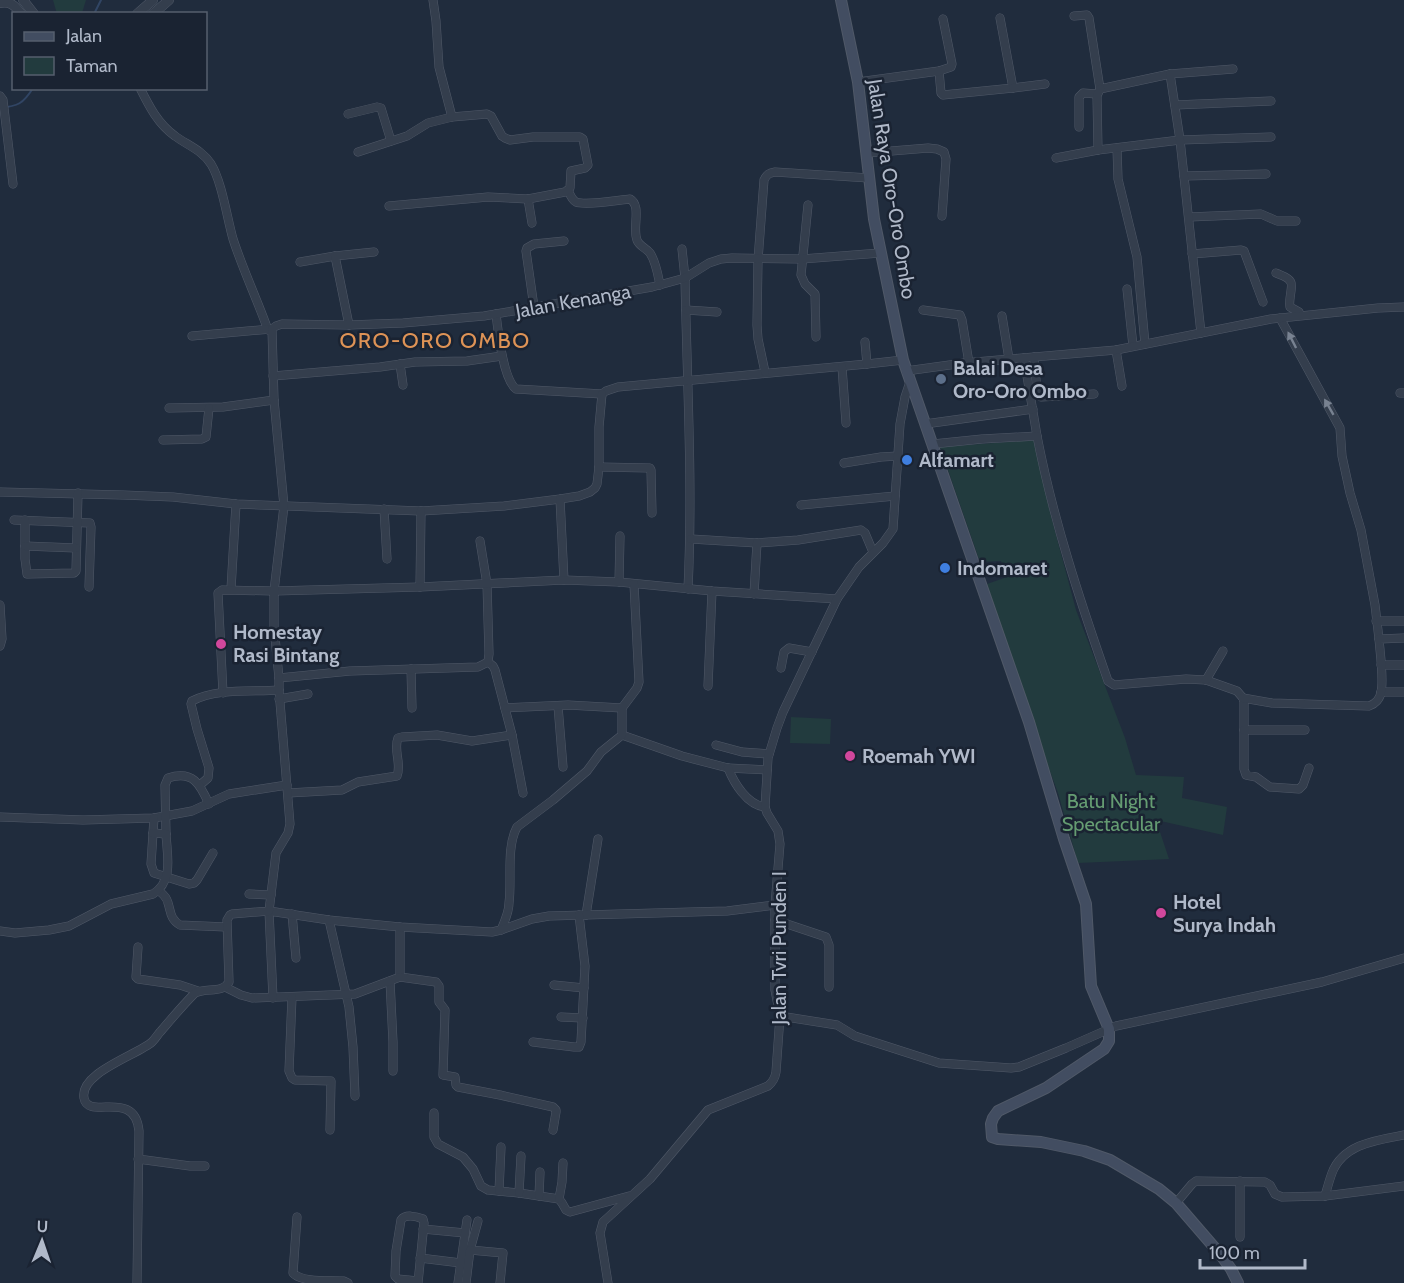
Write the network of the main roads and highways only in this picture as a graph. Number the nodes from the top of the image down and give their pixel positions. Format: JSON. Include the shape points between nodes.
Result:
{"nodes":[{"id":1,"x":841,"y":0,"type":"edge"},
{"id":2,"x":1238,"y":1283,"type":"edge"}],
"edges":[{"from":1,"to":2,"type":"main road","name":"Jalan Raya Oro-Oro Ombo","via":[[858,82],[880,253],[904,365],[1029,722],[1086,904],[1091,986],[1109,1029],[1104,1049],[1041,1091],[999,1112],[992,1121],[991,1134],[998,1139],[1041,1142],[1101,1156],[1159,1189],[1220,1254]]}]}
